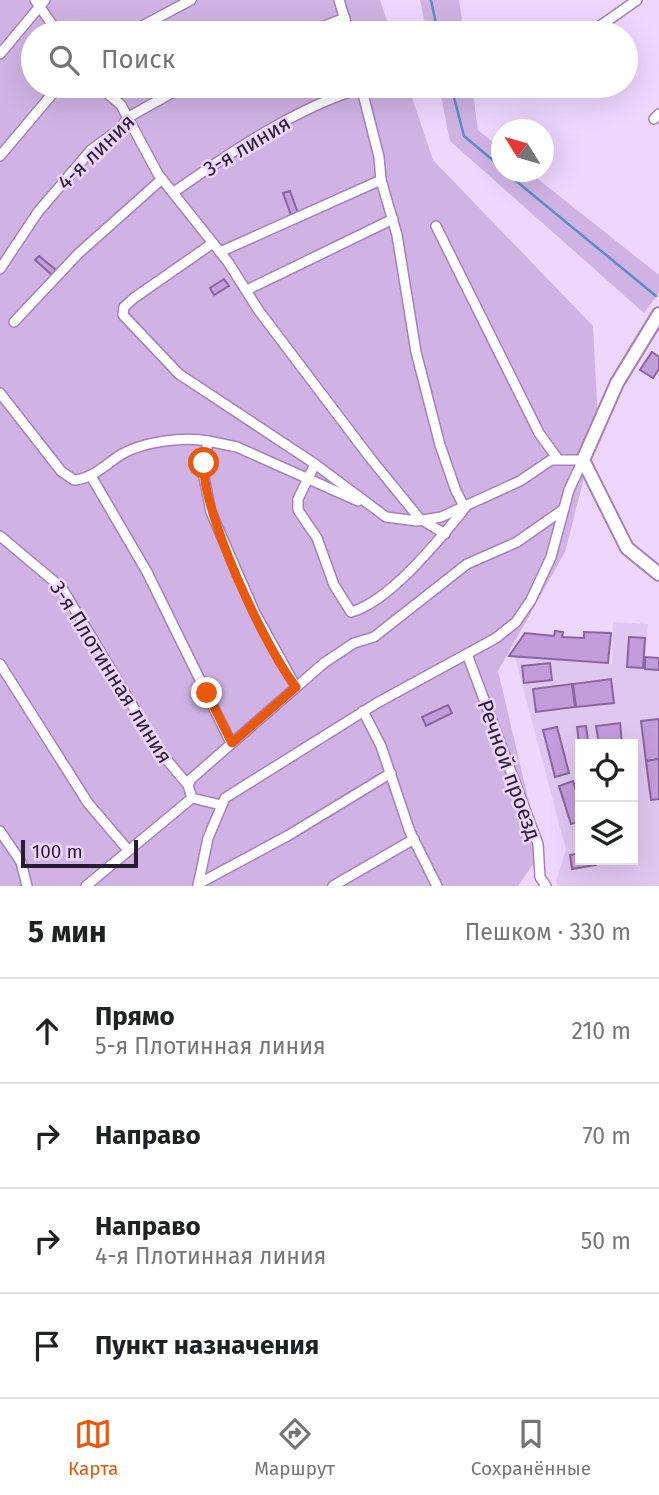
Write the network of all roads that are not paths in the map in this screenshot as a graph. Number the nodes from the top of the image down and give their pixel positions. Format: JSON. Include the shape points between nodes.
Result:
{"nodes":[{"id":1,"x":191,"y":0,"type":"edge"},
{"id":2,"x":339,"y":0,"type":"edge"},
{"id":3,"x":637,"y":0,"type":"edge"},
{"id":4,"x":39,"y":2,"type":"edge"},
{"id":5,"x":345,"y":18,"type":"junction"},
{"id":6,"x":25,"y":21,"type":"edge"},
{"id":7,"x":51,"y":21,"type":"edge"},
{"id":8,"x":152,"y":21,"type":"edge"},
{"id":9,"x":337,"y":21,"type":"edge"},
{"id":10,"x":346,"y":21,"type":"edge"},
{"id":11,"x":607,"y":21,"type":"edge"},
{"id":12,"x":21,"y":26,"type":"edge"},
{"id":13,"x":0,"y":54,"type":"edge"},
{"id":14,"x":49,"y":98,"type":"edge"},
{"id":15,"x":113,"y":98,"type":"edge"},
{"id":16,"x":163,"y":98,"type":"edge"},
{"id":17,"x":331,"y":98,"type":"edge"},
{"id":18,"x":364,"y":98,"type":"edge"},
{"id":19,"x":127,"y":118,"type":"junction"},
{"id":20,"x":0,"y":156,"type":"edge"},
{"id":21,"x":162,"y":179,"type":"junction"},
{"id":22,"x":381,"y":180,"type":"junction"},
{"id":23,"x":174,"y":192,"type":"junction"},
{"id":24,"x":393,"y":219,"type":"junction"},
{"id":25,"x":436,"y":226,"type":"dead end"},
{"id":26,"x":217,"y":247,"type":"junction"},
{"id":27,"x":0,"y":269,"type":"edge"},
{"id":28,"x":247,"y":290,"type":"junction"},
{"id":29,"x":659,"y":314,"type":"edge"},
{"id":30,"x":14,"y":322,"type":"dead end"},
{"id":31,"x":0,"y":393,"type":"edge"},
{"id":32,"x":208,"y":441,"type":"junction"},
{"id":33,"x":557,"y":458,"type":"junction"},
{"id":34,"x":583,"y":460,"type":"junction"},
{"id":35,"x":316,"y":464,"type":"junction"},
{"id":36,"x":91,"y":475,"type":"junction"},
{"id":37,"x":307,"y":480,"type":"junction"},
{"id":38,"x":466,"y":508,"type":"junction"},
{"id":39,"x":564,"y":509,"type":"junction"},
{"id":40,"x":375,"y":510,"type":"junction"},
{"id":41,"x":422,"y":521,"type":"junction"},
{"id":42,"x":445,"y":534,"type":"junction"},
{"id":43,"x":0,"y":536,"type":"edge"},
{"id":44,"x":659,"y":574,"type":"edge"},
{"id":45,"x":467,"y":654,"type":"junction"},
{"id":46,"x":0,"y":664,"type":"edge"},
{"id":47,"x":296,"y":687,"type":"junction"},
{"id":48,"x":363,"y":711,"type":"junction"},
{"id":49,"x":232,"y":743,"type":"junction"},
{"id":50,"x":391,"y":774,"type":"junction"},
{"id":51,"x":188,"y":785,"type":"junction"},
{"id":52,"x":192,"y":798,"type":"junction"},
{"id":53,"x":221,"y":805,"type":"junction"},
{"id":54,"x":0,"y":831,"type":"edge"},
{"id":55,"x":414,"y":839,"type":"junction"},
{"id":56,"x":128,"y":850,"type":"junction"},
{"id":57,"x":197,"y":885,"type":"edge"},
{"id":58,"x":27,"y":886,"type":"edge"},
{"id":59,"x":86,"y":886,"type":"edge"},
{"id":60,"x":333,"y":886,"type":"edge"},
{"id":61,"x":437,"y":886,"type":"edge"},
{"id":62,"x":546,"y":886,"type":"edge"}],
"edges":[{"from":1,"to":8,"type":"street"},
{"from":2,"to":5,"type":"street"},
{"from":3,"to":11,"type":"street"},
{"from":4,"to":6,"type":"street"},
{"from":4,"to":7,"type":"street"},
{"from":5,"to":9,"type":"street"},
{"from":5,"to":10,"type":"street"},
{"from":12,"to":13,"type":"street"},
{"from":14,"to":20,"type":"street"},
{"from":15,"to":19,"type":"street"},
{"from":16,"to":19,"type":"street","name":"4-я линия"},
{"from":17,"to":23,"type":"street","name":"3-я линия"},
{"from":18,"to":22,"type":"street"},
{"from":19,"to":21,"type":"street"},
{"from":19,"to":27,"type":"street","name":"4-я линия","via":[[68,175]]},
{"from":21,"to":23,"type":"street"},
{"from":21,"to":30,"type":"street","via":[[79,253]]},
{"from":22,"to":24,"type":"street"},
{"from":22,"to":26,"type":"street"},
{"from":23,"to":26,"type":"street"},
{"from":24,"to":28,"type":"street"},
{"from":24,"to":38,"type":"street","via":[[416,352],[443,454]]},
{"from":25,"to":33,"type":"street","via":[[539,433]]},
{"from":26,"to":28,"type":"street"},
{"from":26,"to":35,"type":"street","via":[[134,298],[124,307],[123,315],[179,374]]},
{"from":28,"to":41,"type":"street"},
{"from":29,"to":34,"type":"main road","via":[[617,383]]},
{"from":31,"to":36,"type":"street","via":[[65,475],[74,480]]},
{"from":32,"to":36,"type":"street","via":[[139,446]]},
{"from":32,"to":37,"type":"street","via":[[237,447]]},
{"from":32,"to":47,"type":"street","via":[[204,489],[214,521],[255,613]]},
{"from":33,"to":34,"type":"street"},
{"from":33,"to":38,"type":"street"},
{"from":34,"to":39,"type":"street"},
{"from":34,"to":44,"type":"main road","via":[[628,548]]},
{"from":35,"to":37,"type":"street"},
{"from":35,"to":40,"type":"street"},
{"from":36,"to":49,"type":"street","via":[[147,572]]},
{"from":37,"to":40,"type":"street"},
{"from":37,"to":42,"type":"street","via":[[298,510],[317,538],[334,585],[352,611],[403,576]]},
{"from":38,"to":41,"type":"street"},
{"from":38,"to":42,"type":"street"},
{"from":39,"to":45,"type":"street","via":[[551,557],[524,612],[504,633]]},
{"from":39,"to":47,"type":"street","via":[[517,542],[467,564],[374,637],[347,646]]},
{"from":40,"to":41,"type":"street","via":[[386,517]]},
{"from":41,"to":42,"type":"street"},
{"from":43,"to":51,"type":"street","name":"3-я Плотинная линия","via":[[62,588],[161,753]]},
{"from":45,"to":48,"type":"street"},
{"from":45,"to":62,"type":"street","name":"Речной проезд","via":[[538,845],[540,877]]},
{"from":46,"to":56,"type":"street","via":[[68,774]]},
{"from":47,"to":49,"type":"street"},
{"from":48,"to":50,"type":"street"},
{"from":48,"to":53,"type":"street","via":[[233,791]]},
{"from":49,"to":51,"type":"street"},
{"from":50,"to":55,"type":"street"},
{"from":50,"to":57,"type":"street"},
{"from":51,"to":52,"type":"street"},
{"from":52,"to":53,"type":"street"},
{"from":52,"to":56,"type":"street"},
{"from":53,"to":57,"type":"street"},
{"from":54,"to":58,"type":"street","via":[[21,862]]},
{"from":55,"to":60,"type":"street"},
{"from":55,"to":61,"type":"street"},
{"from":56,"to":59,"type":"street"}]}
